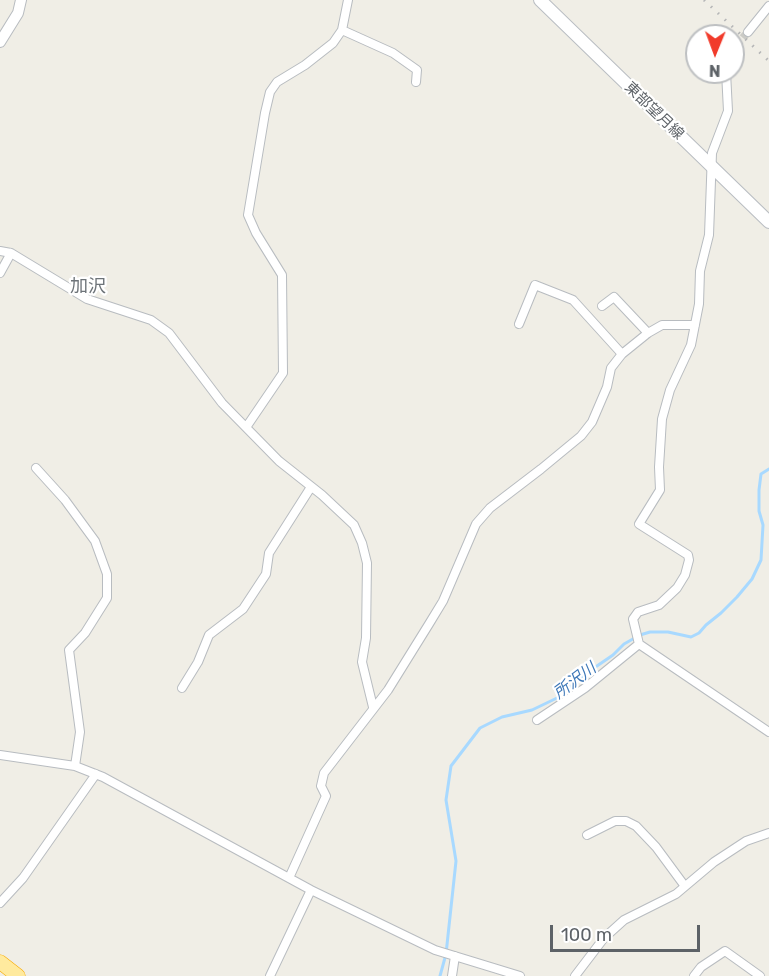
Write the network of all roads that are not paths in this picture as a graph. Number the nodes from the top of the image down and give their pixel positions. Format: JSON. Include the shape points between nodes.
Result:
{"nodes":[{"id":1,"x":21,"y":0,"type":"edge"},
{"id":2,"x":348,"y":0,"type":"edge"},
{"id":3,"x":540,"y":0,"type":"edge"},
{"id":4,"x":769,"y":6,"type":"edge"},
{"id":5,"x":342,"y":30,"type":"junction"},
{"id":6,"x":748,"y":32,"type":"tunnel mouth"},
{"id":7,"x":0,"y":42,"type":"edge"},
{"id":8,"x":416,"y":82,"type":"dead end"},
{"id":9,"x":727,"y":84,"type":"edge"},
{"id":10,"x":710,"y":165,"type":"junction"},
{"id":11,"x":769,"y":222,"type":"edge"},
{"id":12,"x":0,"y":251,"type":"edge"},
{"id":13,"x":11,"y":253,"type":"junction"},
{"id":14,"x":0,"y":273,"type":"edge"},
{"id":15,"x":602,"y":306,"type":"dead end"},
{"id":16,"x":519,"y":324,"type":"dead end"},
{"id":17,"x":695,"y":326,"type":"junction"},
{"id":18,"x":648,"y":333,"type":"junction"},
{"id":19,"x":622,"y":354,"type":"junction"},
{"id":20,"x":248,"y":426,"type":"junction"},
{"id":21,"x":36,"y":468,"type":"dead end"},
{"id":22,"x":311,"y":487,"type":"junction"},
{"id":23,"x":639,"y":644,"type":"junction"},
{"id":24,"x":182,"y":688,"type":"dead end"},
{"id":25,"x":373,"y":707,"type":"junction"},
{"id":26,"x":537,"y":720,"type":"dead end"},
{"id":27,"x":769,"y":732,"type":"edge"},
{"id":28,"x":0,"y":755,"type":"edge"},
{"id":29,"x":75,"y":766,"type":"junction"},
{"id":30,"x":96,"y":774,"type":"junction"},
{"id":31,"x":769,"y":833,"type":"edge"},
{"id":32,"x":587,"y":834,"type":"dead end"},
{"id":33,"x":289,"y":878,"type":"junction"},
{"id":34,"x":684,"y":885,"type":"junction"},
{"id":35,"x":311,"y":890,"type":"junction"},
{"id":36,"x":0,"y":903,"type":"edge"},
{"id":37,"x":456,"y":957,"type":"junction"},
{"id":38,"x":0,"y":962,"type":"edge"},
{"id":39,"x":18,"y":976,"type":"edge"},
{"id":40,"x":270,"y":976,"type":"edge"},
{"id":41,"x":452,"y":976,"type":"edge"},
{"id":42,"x":520,"y":976,"type":"edge"},
{"id":43,"x":575,"y":976,"type":"edge"},
{"id":44,"x":694,"y":976,"type":"edge"},
{"id":45,"x":759,"y":976,"type":"edge"}],
"edges":[{"from":1,"to":7,"type":"street","via":[[18,13]]},
{"from":2,"to":5,"type":"street"},
{"from":3,"to":10,"type":"main road","name":"東部望月線"},
{"from":4,"to":6,"type":"street"},
{"from":5,"to":8,"type":"street","via":[[393,53],[417,70]]},
{"from":5,"to":20,"type":"street","via":[[333,43],[277,82],[265,113],[248,215],[282,275],[283,373]]},
{"from":9,"to":10,"type":"street","via":[[728,111]]},
{"from":10,"to":11,"type":"main road","name":"東部望月線"},
{"from":10,"to":17,"type":"street","via":[[709,235],[700,271]]},
{"from":12,"to":13,"type":"street"},
{"from":13,"to":14,"type":"street"},
{"from":13,"to":20,"type":"street","via":[[87,299],[151,320],[169,333],[222,403]]},
{"from":15,"to":18,"type":"street","via":[[614,297]]},
{"from":16,"to":19,"type":"street","via":[[536,285],[573,300]]},
{"from":17,"to":18,"type":"street","via":[[662,325]]},
{"from":17,"to":23,"type":"street","via":[[662,419],[660,490],[639,524],[688,555],[689,560],[677,588],[659,605],[638,612],[633,619]]},
{"from":18,"to":19,"type":"street"},
{"from":19,"to":25,"type":"street","via":[[611,368],[592,422],[581,436],[490,508],[476,524],[443,601],[388,690]]},
{"from":20,"to":22,"type":"street","via":[[279,461]]},
{"from":21,"to":29,"type":"street","via":[[95,541],[107,574],[107,598],[69,650],[80,732]]},
{"from":22,"to":24,"type":"street","via":[[269,553],[266,574],[243,609],[209,635]]},
{"from":22,"to":25,"type":"street","via":[[354,525],[362,543],[367,563],[362,662]]},
{"from":23,"to":26,"type":"street","via":[[585,688]]},
{"from":23,"to":27,"type":"street"},
{"from":25,"to":33,"type":"street","via":[[324,773],[321,786],[326,796]]},
{"from":28,"to":29,"type":"street"},
{"from":29,"to":30,"type":"street"},
{"from":30,"to":33,"type":"street"},
{"from":30,"to":36,"type":"street","via":[[23,878]]},
{"from":31,"to":34,"type":"street","via":[[746,841]]},
{"from":32,"to":34,"type":"street","via":[[615,821],[636,826]]},
{"from":33,"to":35,"type":"street"},
{"from":34,"to":43,"type":"street","via":[[676,894],[624,920],[604,938]]},
{"from":35,"to":37,"type":"street"},
{"from":35,"to":40,"type":"street"},
{"from":37,"to":41,"type":"street"},
{"from":37,"to":42,"type":"street"},
{"from":38,"to":39,"type":"highway"},
{"from":44,"to":45,"type":"street","via":[[725,951]]}]}
